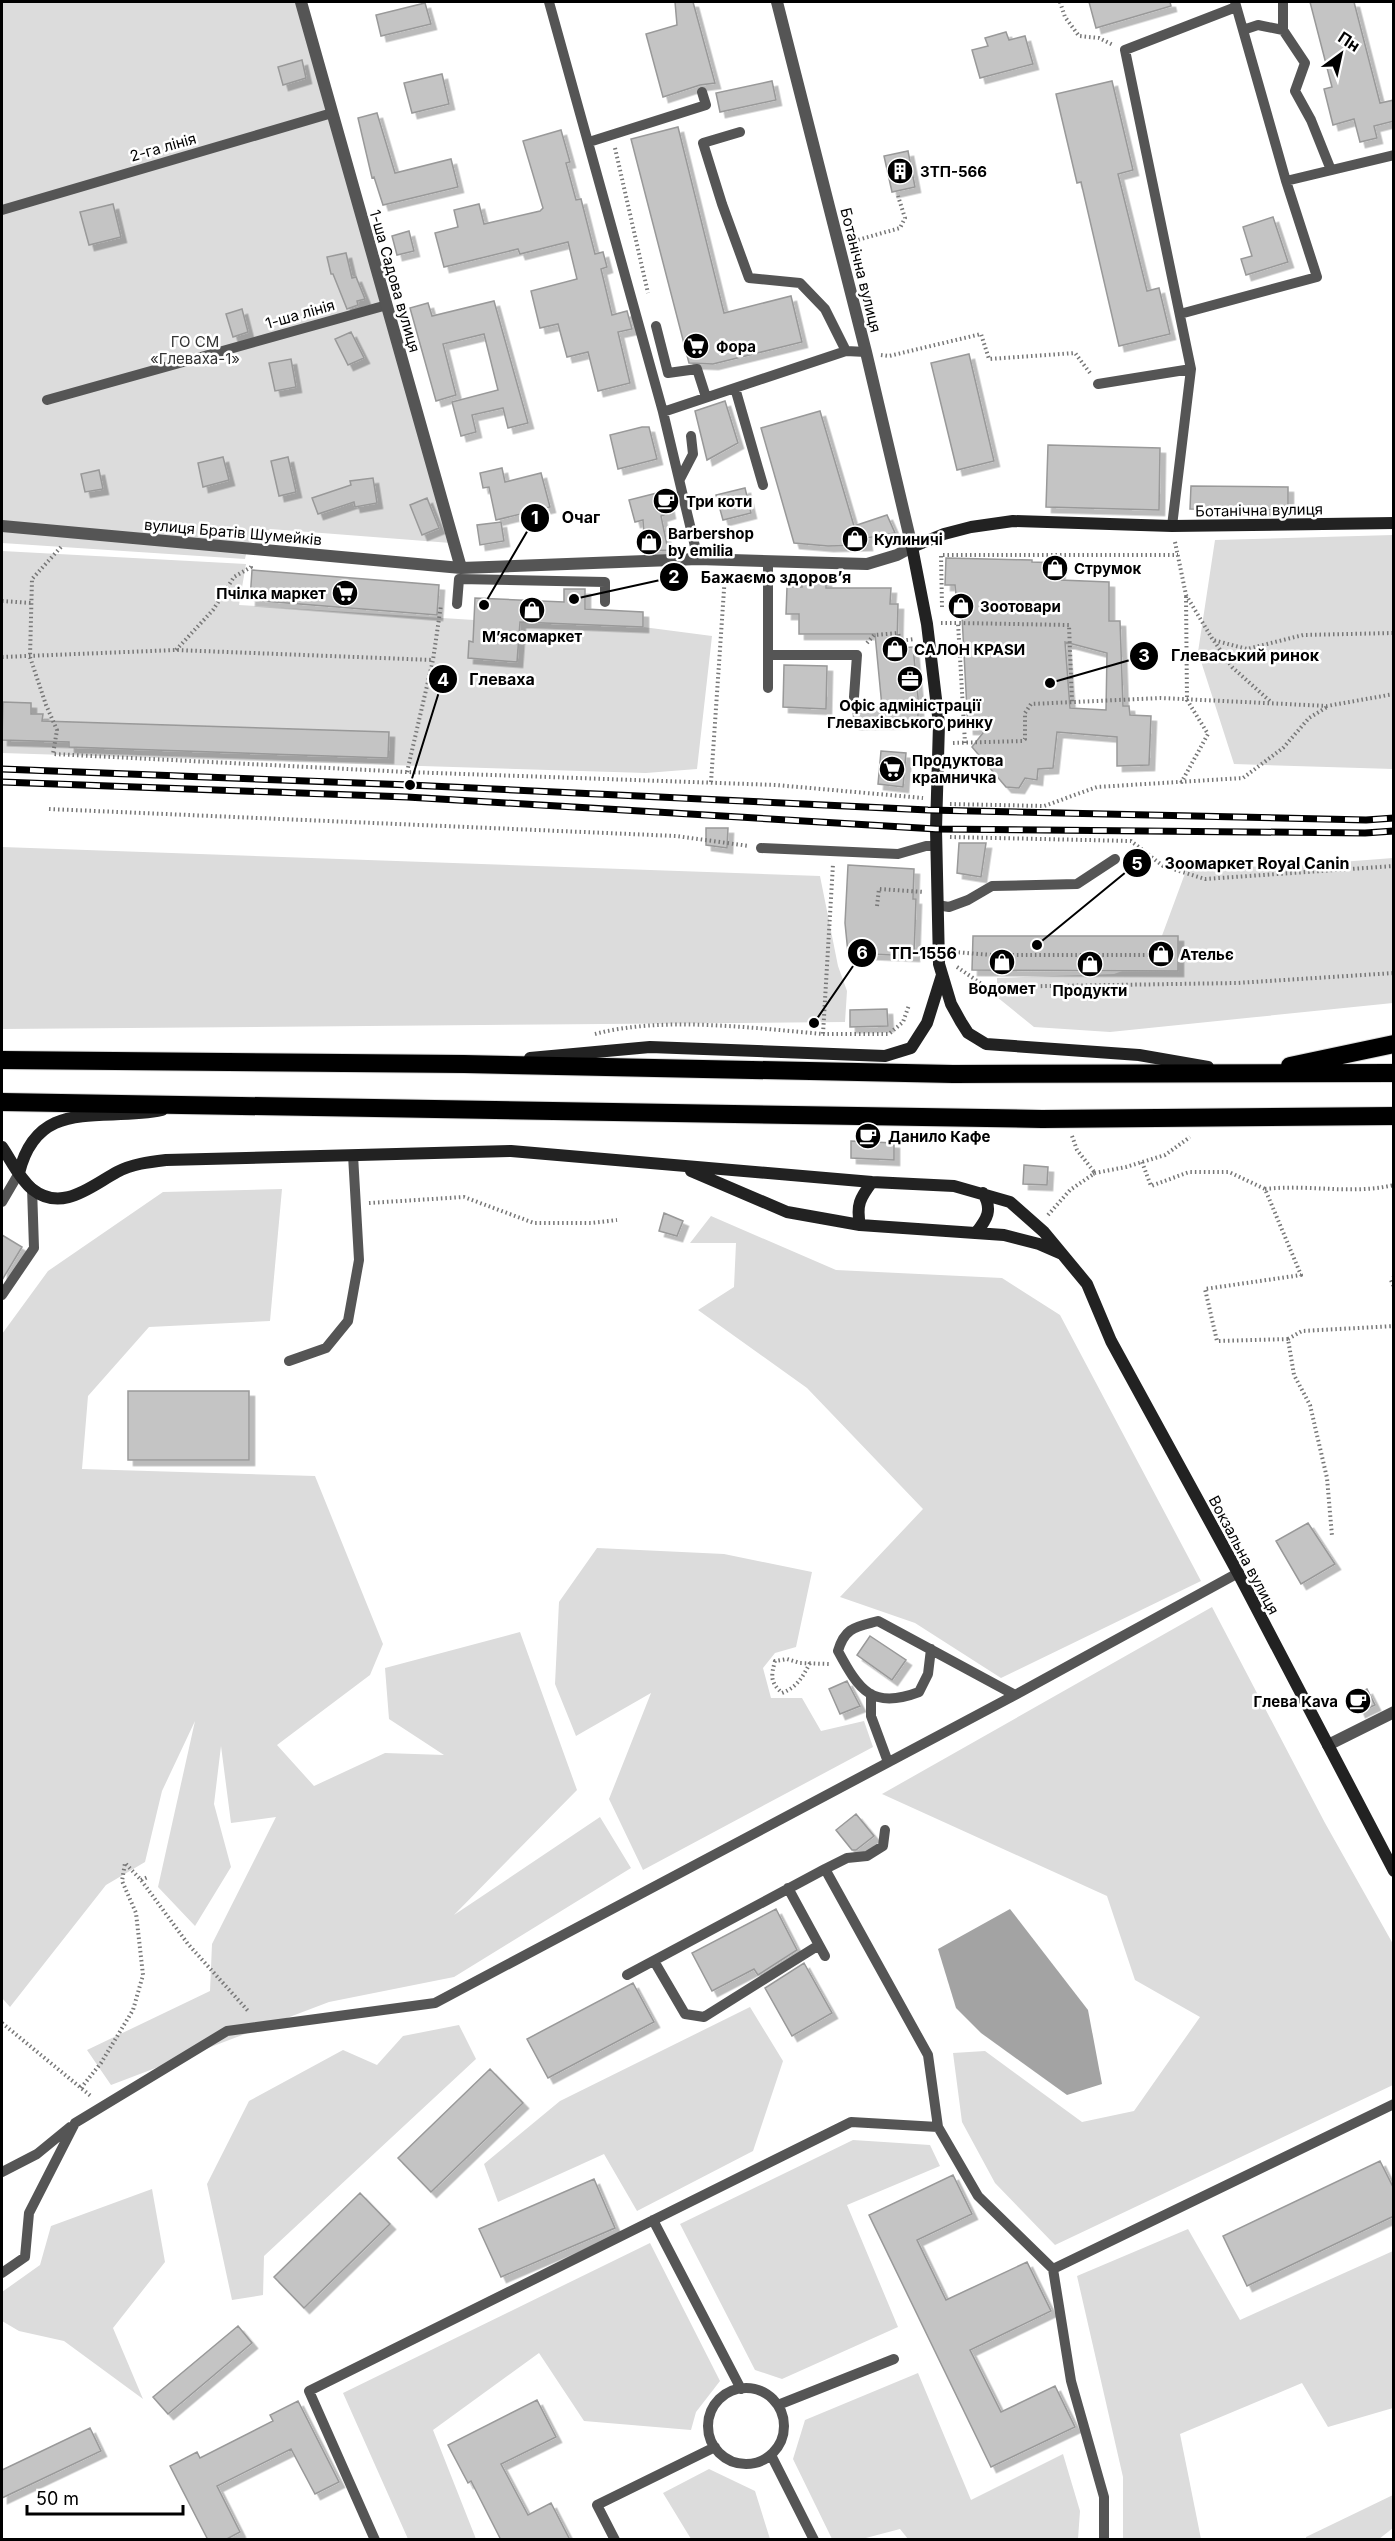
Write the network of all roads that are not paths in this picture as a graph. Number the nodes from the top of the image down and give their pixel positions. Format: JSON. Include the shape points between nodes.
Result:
{"nodes":[{"id":1,"x":301,"y":2,"type":"edge"},
{"id":2,"x":549,"y":2,"type":"edge"},
{"id":3,"x":777,"y":2,"type":"edge"},
{"id":4,"x":1282,"y":2,"type":"edge"},
{"id":5,"x":1235,"y":4,"type":"edge"},
{"id":6,"x":1243,"y":30,"type":"junction"},
{"id":7,"x":1283,"y":30,"type":"junction"},
{"id":8,"x":702,"y":92,"type":"dead end"},
{"id":9,"x":332,"y":113,"type":"junction"},
{"id":10,"x":740,"y":132,"type":"dead end"},
{"id":11,"x":588,"y":142,"type":"junction"},
{"id":12,"x":1394,"y":155,"type":"edge"},
{"id":13,"x":1331,"y":170,"type":"junction"},
{"id":14,"x":1286,"y":181,"type":"junction"},
{"id":15,"x":2,"y":210,"type":"edge"},
{"id":16,"x":387,"y":305,"type":"junction"},
{"id":17,"x":1180,"y":314,"type":"junction"},
{"id":18,"x":656,"y":326,"type":"road end"},
{"id":19,"x":660,"y":347,"type":"junction"},
{"id":20,"x":846,"y":351,"type":"junction"},
{"id":21,"x":866,"y":352,"type":"junction"},
{"id":22,"x":647,"y":353,"type":"junction"},
{"id":23,"x":1191,"y":369,"type":"junction"},
{"id":24,"x":1098,"y":384,"type":"road end"},
{"id":25,"x":735,"y":388,"type":"junction"},
{"id":26,"x":706,"y":398,"type":"junction"},
{"id":27,"x":47,"y":400,"type":"dead end"},
{"id":28,"x":663,"y":412,"type":"junction"},
{"id":29,"x":691,"y":436,"type":"dead end"},
{"id":30,"x":680,"y":479,"type":"junction"},
{"id":31,"x":763,"y":484,"type":"dead end"},
{"id":32,"x":1394,"y":523,"type":"edge"},
{"id":33,"x":2,"y":526,"type":"edge"},
{"id":34,"x":1172,"y":526,"type":"junction"},
{"id":35,"x":912,"y":547,"type":"junction"},
{"id":36,"x":698,"y":560,"type":"junction"},
{"id":37,"x":604,"y":563,"type":"junction"},
{"id":38,"x":768,"y":563,"type":"junction"},
{"id":39,"x":526,"y":566,"type":"junction"},
{"id":40,"x":468,"y":572,"type":"junction"},
{"id":41,"x":526,"y":580,"type":"junction"},
{"id":42,"x":605,"y":582,"type":"junction"},
{"id":43,"x":605,"y":602,"type":"dead end"},
{"id":44,"x":457,"y":604,"type":"dead end"},
{"id":45,"x":768,"y":655,"type":"junction"},
{"id":46,"x":768,"y":688,"type":"dead end"},
{"id":47,"x":854,"y":697,"type":"dead end"},
{"id":48,"x":936,"y":846,"type":"junction"},
{"id":49,"x":761,"y":848,"type":"road end"},
{"id":50,"x":1115,"y":859,"type":"dead end"},
{"id":51,"x":937,"y":905,"type":"junction"},
{"id":52,"x":942,"y":971,"type":"junction"},
{"id":53,"x":1394,"y":1044,"type":"edge"},
{"id":54,"x":2,"y":1060,"type":"edge"},
{"id":55,"x":464,"y":1064,"type":"junction"},
{"id":56,"x":1394,"y":1073,"type":"edge"},
{"id":57,"x":1247,"y":1075,"type":"junction"},
{"id":58,"x":2,"y":1102,"type":"edge"},
{"id":59,"x":181,"y":1106,"type":"junction"},
{"id":60,"x":1394,"y":1116,"type":"edge"},
{"id":61,"x":2,"y":1147,"type":"edge"},
{"id":62,"x":353,"y":1155,"type":"junction"},
{"id":63,"x":681,"y":1167,"type":"junction"},
{"id":64,"x":19,"y":1173,"type":"junction"},
{"id":65,"x":872,"y":1182,"type":"junction"},
{"id":66,"x":32,"y":1188,"type":"junction"},
{"id":67,"x":983,"y":1194,"type":"junction"},
{"id":68,"x":2,"y":1202,"type":"edge"},
{"id":69,"x":860,"y":1225,"type":"junction"},
{"id":70,"x":976,"y":1233,"type":"junction"},
{"id":71,"x":1066,"y":1256,"type":"junction"},
{"id":72,"x":2,"y":1295,"type":"edge"},
{"id":73,"x":289,"y":1361,"type":"dead end"},
{"id":74,"x":1238,"y":1573,"type":"junction"},
{"id":75,"x":931,"y":1649,"type":"junction"},
{"id":76,"x":871,"y":1694,"type":"junction"},
{"id":77,"x":1015,"y":1695,"type":"junction"},
{"id":78,"x":1394,"y":1713,"type":"edge"},
{"id":79,"x":1328,"y":1745,"type":"junction"},
{"id":80,"x":888,"y":1762,"type":"junction"},
{"id":81,"x":885,"y":1830,"type":"dead end"},
{"id":82,"x":825,"y":1869,"type":"junction"},
{"id":83,"x":1394,"y":1871,"type":"edge"},
{"id":84,"x":789,"y":1888,"type":"junction"},
{"id":85,"x":819,"y":1945,"type":"junction"},
{"id":86,"x":825,"y":1956,"type":"dead end"},
{"id":87,"x":654,"y":1961,"type":"junction"},
{"id":88,"x":627,"y":1975,"type":"dead end"},
{"id":89,"x":1394,"y":2104,"type":"edge"},
{"id":90,"x":75,"y":2123,"type":"junction"},
{"id":91,"x":938,"y":2127,"type":"junction"},
{"id":92,"x":2,"y":2172,"type":"edge"},
{"id":93,"x":653,"y":2220,"type":"junction"},
{"id":94,"x":1053,"y":2269,"type":"junction"},
{"id":95,"x":2,"y":2272,"type":"edge"},
{"id":96,"x":894,"y":2359,"type":"dead end"},
{"id":97,"x":741,"y":2389,"type":"junction"},
{"id":98,"x":778,"y":2406,"type":"junction"},
{"id":99,"x":715,"y":2447,"type":"junction"},
{"id":100,"x":771,"y":2455,"type":"junction"},
{"id":101,"x":375,"y":2540,"type":"edge"},
{"id":102,"x":615,"y":2540,"type":"edge"},
{"id":103,"x":814,"y":2540,"type":"edge"},
{"id":104,"x":1104,"y":2540,"type":"edge"}],
"edges":[{"from":1,"to":9,"type":"street","name":"1-ша Садова вулиця"},
{"from":2,"to":11,"type":"lane"},
{"from":3,"to":21,"type":"street","name":"Ботанічна вулиця"},
{"from":4,"to":7,"type":"lane"},
{"from":5,"to":6,"type":"lane"},
{"from":5,"to":17,"type":"lane","via":[[1125,50]]},
{"from":6,"to":7,"type":"lane","via":[[1258,25]]},
{"from":6,"to":14,"type":"lane"},
{"from":7,"to":13,"type":"lane","via":[[1305,63],[1295,91]]},
{"from":8,"to":11,"type":"lane","via":[[706,105]]},
{"from":9,"to":15,"type":"lane","name":"2-га лінія"},
{"from":9,"to":16,"type":"street","name":"1-ша Садова вулиця"},
{"from":10,"to":20,"type":"lane","via":[[703,143],[749,278],[800,283],[825,309]]},
{"from":11,"to":22,"type":"lane"},
{"from":12,"to":13,"type":"lane"},
{"from":13,"to":14,"type":"lane"},
{"from":14,"to":17,"type":"lane","via":[[1317,277]]},
{"from":16,"to":27,"type":"lane","name":"1-ша лінія"},
{"from":16,"to":40,"type":"street","name":"1-ша Садова вулиця"},
{"from":17,"to":23,"type":"lane"},
{"from":18,"to":19,"type":"lane"},
{"from":19,"to":22,"type":"lane"},
{"from":19,"to":26,"type":"lane","via":[[668,373],[697,369]]},
{"from":20,"to":21,"type":"lane"},
{"from":20,"to":25,"type":"lane"},
{"from":21,"to":35,"type":"street","name":"Ботанічна вулиця"},
{"from":22,"to":28,"type":"lane"},
{"from":23,"to":24,"type":"lane"},
{"from":23,"to":34,"type":"lane"},
{"from":25,"to":26,"type":"lane"},
{"from":25,"to":31,"type":"lane"},
{"from":26,"to":28,"type":"lane"},
{"from":28,"to":30,"type":"lane"},
{"from":29,"to":30,"type":"lane","via":[[693,454]]},
{"from":30,"to":36,"type":"lane"},
{"from":32,"to":34,"type":"street","name":"Ботанічна вулиця"},
{"from":33,"to":40,"type":"street","name":"вулиця Братів Шумейків"},
{"from":34,"to":35,"type":"street","name":"Ботанічна вулиця","via":[[1013,522],[962,529]]},
{"from":35,"to":38,"type":"street","name":"Ботанічна вулиця","via":[[867,564]]},
{"from":35,"to":48,"type":"street","via":[[927,624],[939,724]]},
{"from":36,"to":37,"type":"street","name":"Ботанічна вулиця"},
{"from":36,"to":38,"type":"street","name":"Ботанічна вулиця"},
{"from":37,"to":39,"type":"street","name":"Ботанічна вулиця"},
{"from":37,"to":42,"type":"lane"},
{"from":38,"to":45,"type":"lane"},
{"from":39,"to":40,"type":"street","name":"Ботанічна вулиця"},
{"from":39,"to":41,"type":"lane"},
{"from":40,"to":41,"type":"lane"},
{"from":40,"to":44,"type":"lane","via":[[459,579]]},
{"from":41,"to":42,"type":"lane"},
{"from":42,"to":43,"type":"lane"},
{"from":45,"to":46,"type":"lane"},
{"from":45,"to":47,"type":"lane","via":[[857,655]]},
{"from":48,"to":49,"type":"lane","via":[[898,854]]},
{"from":48,"to":51,"type":"street"},
{"from":50,"to":51,"type":"lane","via":[[1077,884],[992,886],[949,907]]},
{"from":51,"to":52,"type":"street"},
{"from":52,"to":55,"type":"street","via":[[927,1023],[911,1048],[885,1056],[650,1047]]},
{"from":52,"to":57,"type":"street","via":[[951,1004],[961,1022],[968,1033],[986,1044],[1139,1054]]},
{"from":53,"to":57,"type":"highway"},
{"from":54,"to":55,"type":"highway"},
{"from":55,"to":57,"type":"highway","via":[[953,1074]]},
{"from":56,"to":57,"type":"highway"},
{"from":58,"to":59,"type":"highway"},
{"from":59,"to":60,"type":"highway","via":[[1042,1119]]},
{"from":59,"to":64,"type":"street","via":[[141,1115],[74,1116],[56,1122],[39,1132]]},
{"from":61,"to":64,"type":"street"},
{"from":62,"to":63,"type":"street","name":"Вокзальна вулиця","via":[[512,1151]]},
{"from":62,"to":66,"type":"street","name":"Вокзальна вулиця","via":[[166,1160],[138,1163],[76,1195],[45,1196]]},
{"from":62,"to":73,"type":"lane","via":[[358,1260],[348,1321],[326,1348]]},
{"from":63,"to":65,"type":"street","name":"Вокзальна вулиця"},
{"from":63,"to":69,"type":"street","via":[[787,1212]]},
{"from":64,"to":66,"type":"street"},
{"from":64,"to":68,"type":"lane"},
{"from":65,"to":67,"type":"street","name":"Вокзальна вулиця","via":[[954,1186]]},
{"from":65,"to":69,"type":"street","via":[[856,1209]]},
{"from":66,"to":72,"type":"lane","via":[[34,1248]]},
{"from":67,"to":70,"type":"street","via":[[988,1217]]},
{"from":67,"to":71,"type":"street","name":"Вокзальна вулиця","via":[[1010,1202]]},
{"from":69,"to":70,"type":"street"},
{"from":70,"to":71,"type":"street","via":[[1004,1235]]},
{"from":71,"to":74,"type":"street","name":"Вокзальна вулиця","via":[[1087,1284],[1112,1341]]},
{"from":74,"to":77,"type":"lane"},
{"from":74,"to":79,"type":"street","name":"Вокзальна вулиця"},
{"from":75,"to":76,"type":"lane","via":[[928,1674],[919,1692],[898,1700],[874,1699]]},
{"from":75,"to":76,"type":"lane","via":[[878,1622],[853,1628],[842,1638],[838,1651],[852,1677]]},
{"from":75,"to":77,"type":"lane"},
{"from":76,"to":80,"type":"lane","via":[[871,1716]]},
{"from":77,"to":80,"type":"lane"},
{"from":78,"to":79,"type":"street"},
{"from":79,"to":83,"type":"street","name":"Вокзальна вулиця"},
{"from":80,"to":90,"type":"lane","via":[[435,2003],[227,2031]]},
{"from":81,"to":82,"type":"lane","via":[[883,1846],[867,1856],[847,1858]]},
{"from":82,"to":84,"type":"lane"},
{"from":82,"to":91,"type":"lane","via":[[928,2055]]},
{"from":84,"to":85,"type":"lane"},
{"from":84,"to":87,"type":"lane"},
{"from":85,"to":86,"type":"lane"},
{"from":85,"to":87,"type":"lane","via":[[704,2016],[685,2014]]},
{"from":87,"to":88,"type":"lane"},
{"from":89,"to":94,"type":"lane"},
{"from":90,"to":92,"type":"lane","via":[[37,2154]]},
{"from":90,"to":95,"type":"lane","via":[[29,2213],[25,2258]]},
{"from":91,"to":93,"type":"lane","via":[[851,2122]]},
{"from":91,"to":94,"type":"lane","via":[[978,2196]]},
{"from":93,"to":97,"type":"lane"},
{"from":93,"to":101,"type":"lane","via":[[309,2391]]},
{"from":94,"to":104,"type":"lane","via":[[1071,2381],[1104,2497]]},
{"from":96,"to":98,"type":"lane"},
{"from":97,"to":98,"type":"lane","via":[[762,2392]]},
{"from":97,"to":99,"type":"lane","via":[[730,2392],[714,2406],[709,2426]]},
{"from":98,"to":100,"type":"lane","via":[[784,2426]]},
{"from":99,"to":100,"type":"lane","via":[[741,2464]]},
{"from":99,"to":102,"type":"lane","via":[[597,2505]]},
{"from":100,"to":103,"type":"lane"}]}
